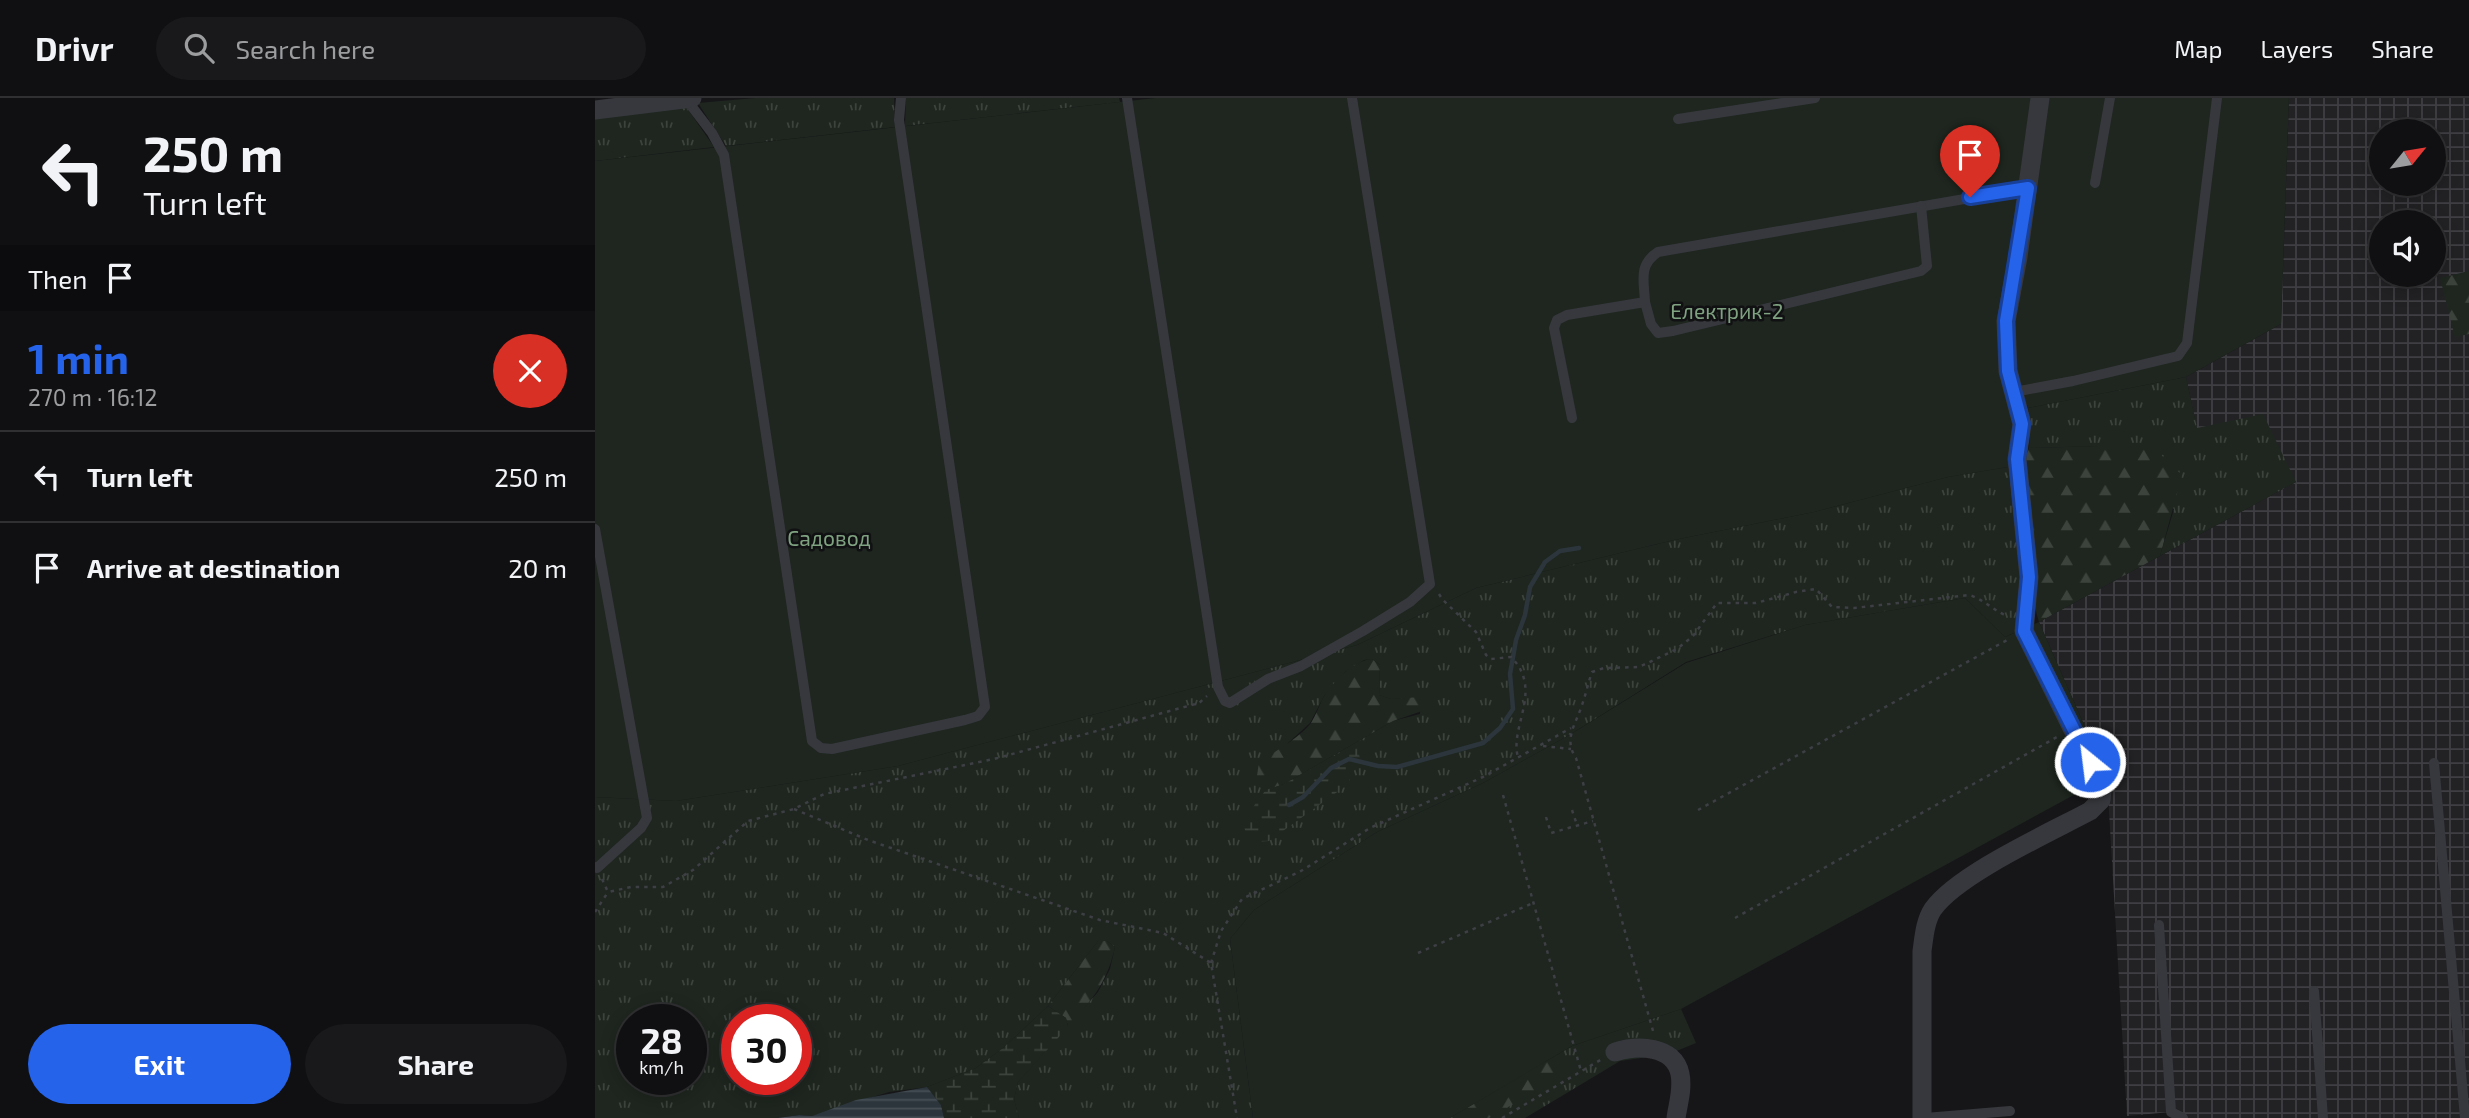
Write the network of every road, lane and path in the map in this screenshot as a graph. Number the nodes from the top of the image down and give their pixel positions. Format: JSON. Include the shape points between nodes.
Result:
{"nodes":[{"id":1,"x":692,"y":98,"type":"edge"},
{"id":2,"x":901,"y":98,"type":"edge"},
{"id":3,"x":1127,"y":98,"type":"edge"},
{"id":4,"x":1352,"y":98,"type":"edge"},
{"id":5,"x":1815,"y":98,"type":"edge"},
{"id":6,"x":2040,"y":98,"type":"edge"},
{"id":7,"x":2110,"y":98,"type":"edge"},
{"id":8,"x":2217,"y":98,"type":"edge"},
{"id":9,"x":686,"y":99,"type":"edge"},
{"id":10,"x":595,"y":110,"type":"edge"},
{"id":11,"x":1678,"y":119,"type":"dead end"},
{"id":12,"x":2095,"y":183,"type":"dead end"},
{"id":13,"x":2028,"y":188,"type":"junction"},
{"id":14,"x":1921,"y":206,"type":"junction"},
{"id":15,"x":1645,"y":302,"type":"junction"},
{"id":16,"x":2014,"y":392,"type":"junction"},
{"id":17,"x":1572,"y":418,"type":"dead end"},
{"id":18,"x":595,"y":529,"type":"edge"},
{"id":19,"x":1430,"y":584,"type":"junction"},
{"id":20,"x":2025,"y":623,"type":"junction"},
{"id":21,"x":1218,"y":687,"type":"junction"},
{"id":22,"x":1571,"y":728,"type":"junction"},
{"id":23,"x":2072,"y":728,"type":"junction"},
{"id":24,"x":1540,"y":746,"type":"junction"},
{"id":25,"x":1571,"y":749,"type":"junction"},
{"id":26,"x":1519,"y":758,"type":"junction"},
{"id":27,"x":2434,"y":763,"type":"dead end"},
{"id":28,"x":1503,"y":795,"type":"dead end"},
{"id":29,"x":794,"y":809,"type":"junction"},
{"id":30,"x":1572,"y":810,"type":"dead end"},
{"id":31,"x":1697,"y":810,"type":"dead end"},
{"id":32,"x":1546,"y":817,"type":"dead end"},
{"id":33,"x":1593,"y":821,"type":"junction"},
{"id":34,"x":1577,"y":825,"type":"junction"},
{"id":35,"x":596,"y":867,"type":"edge"},
{"id":36,"x":608,"y":892,"type":"junction"},
{"id":37,"x":1533,"y":903,"type":"junction"},
{"id":38,"x":595,"y":912,"type":"edge"},
{"id":39,"x":1735,"y":918,"type":"dead end"},
{"id":40,"x":2159,"y":925,"type":"dead end"},
{"id":41,"x":1418,"y":953,"type":"dead end"},
{"id":42,"x":1211,"y":963,"type":"junction"},
{"id":43,"x":2313,"y":991,"type":"dead end"},
{"id":44,"x":1659,"y":1051,"type":"junction"},
{"id":45,"x":1615,"y":1052,"type":"joint"},
{"id":46,"x":1581,"y":1070,"type":"junction"},
{"id":47,"x":2010,"y":1111,"type":"dead end"},
{"id":48,"x":1237,"y":1118,"type":"edge"},
{"id":49,"x":1502,"y":1118,"type":"edge"},
{"id":50,"x":1676,"y":1118,"type":"edge"},
{"id":51,"x":1924,"y":1118,"type":"edge"},
{"id":52,"x":2183,"y":1118,"type":"edge"},
{"id":53,"x":2323,"y":1118,"type":"edge"},
{"id":54,"x":2465,"y":1118,"type":"edge"}],
"edges":[{"from":1,"to":9,"type":"street"},
{"from":2,"to":9,"type":"lane","via":[[899,120],[985,707],[978,716],[965,720],[832,749],[812,741],[724,155]]},
{"from":3,"to":21,"type":"lane"},
{"from":4,"to":19,"type":"lane"},
{"from":5,"to":11,"type":"lane"},
{"from":6,"to":13,"type":"street"},
{"from":7,"to":12,"type":"lane"},
{"from":8,"to":16,"type":"lane","via":[[2187,343],[2178,356]]},
{"from":9,"to":10,"type":"street"},
{"from":13,"to":14,"type":"lane"},
{"from":13,"to":16,"type":"street","via":[[2006,321],[2008,371]]},
{"from":14,"to":15,"type":"lane","via":[[1658,252],[1647,259],[1643,272]]},
{"from":14,"to":15,"type":"lane","via":[[1927,266],[1921,271],[1658,333]]},
{"from":15,"to":17,"type":"lane","via":[[1557,320],[1554,328]]},
{"from":16,"to":20,"type":"street","via":[[2022,424],[2017,459],[2029,577]]},
{"from":18,"to":35,"type":"lane","via":[[647,818]]},
{"from":19,"to":21,"type":"lane","via":[[1411,602],[1363,631],[1235,701],[1225,701]]},
{"from":19,"to":26,"type":"path","via":[[1476,632],[1486,655],[1491,659],[1511,657],[1521,671],[1526,700],[1517,745]]},
{"from":20,"to":22,"type":"path","via":[[1969,595],[1854,608],[1832,607],[1816,589],[1756,603],[1717,603],[1693,636],[1677,649],[1639,667],[1592,673]]},
{"from":20,"to":23,"type":"street"},
{"from":20,"to":31,"type":"path"},
{"from":21,"to":29,"type":"path","via":[[1199,703],[994,759],[824,794]]},
{"from":22,"to":24,"type":"path"},
{"from":22,"to":25,"type":"path"},
{"from":23,"to":39,"type":"path"},
{"from":23,"to":51,"type":"street","via":[[2099,778],[2101,800],[2090,811],[1954,888],[1932,912],[1925,930],[1921,951]]},
{"from":24,"to":25,"type":"path"},
{"from":24,"to":26,"type":"path"},
{"from":25,"to":33,"type":"path"},
{"from":26,"to":42,"type":"path","via":[[1370,828],[1301,871],[1242,900],[1221,931]]},
{"from":27,"to":54,"type":"lane"},
{"from":28,"to":37,"type":"path"},
{"from":29,"to":36,"type":"path","via":[[748,821],[693,870],[663,887]]},
{"from":29,"to":42,"type":"path","via":[[868,840],[1100,920],[1163,933]]},
{"from":30,"to":34,"type":"path"},
{"from":32,"to":34,"type":"path","via":[[1551,833]]},
{"from":33,"to":34,"type":"path"},
{"from":33,"to":44,"type":"path"},
{"from":35,"to":36,"type":"path"},
{"from":36,"to":38,"type":"path"},
{"from":37,"to":41,"type":"path"},
{"from":37,"to":46,"type":"path"},
{"from":40,"to":52,"type":"lane","via":[[2171,1112]]},
{"from":42,"to":48,"type":"path"},
{"from":43,"to":53,"type":"lane"},
{"from":44,"to":45,"type":"street","via":[[1639,1047]]},
{"from":44,"to":50,"type":"street","via":[[1680,1073]]},
{"from":45,"to":46,"type":"path"},
{"from":46,"to":49,"type":"path"},
{"from":47,"to":51,"type":"lane"}]}
